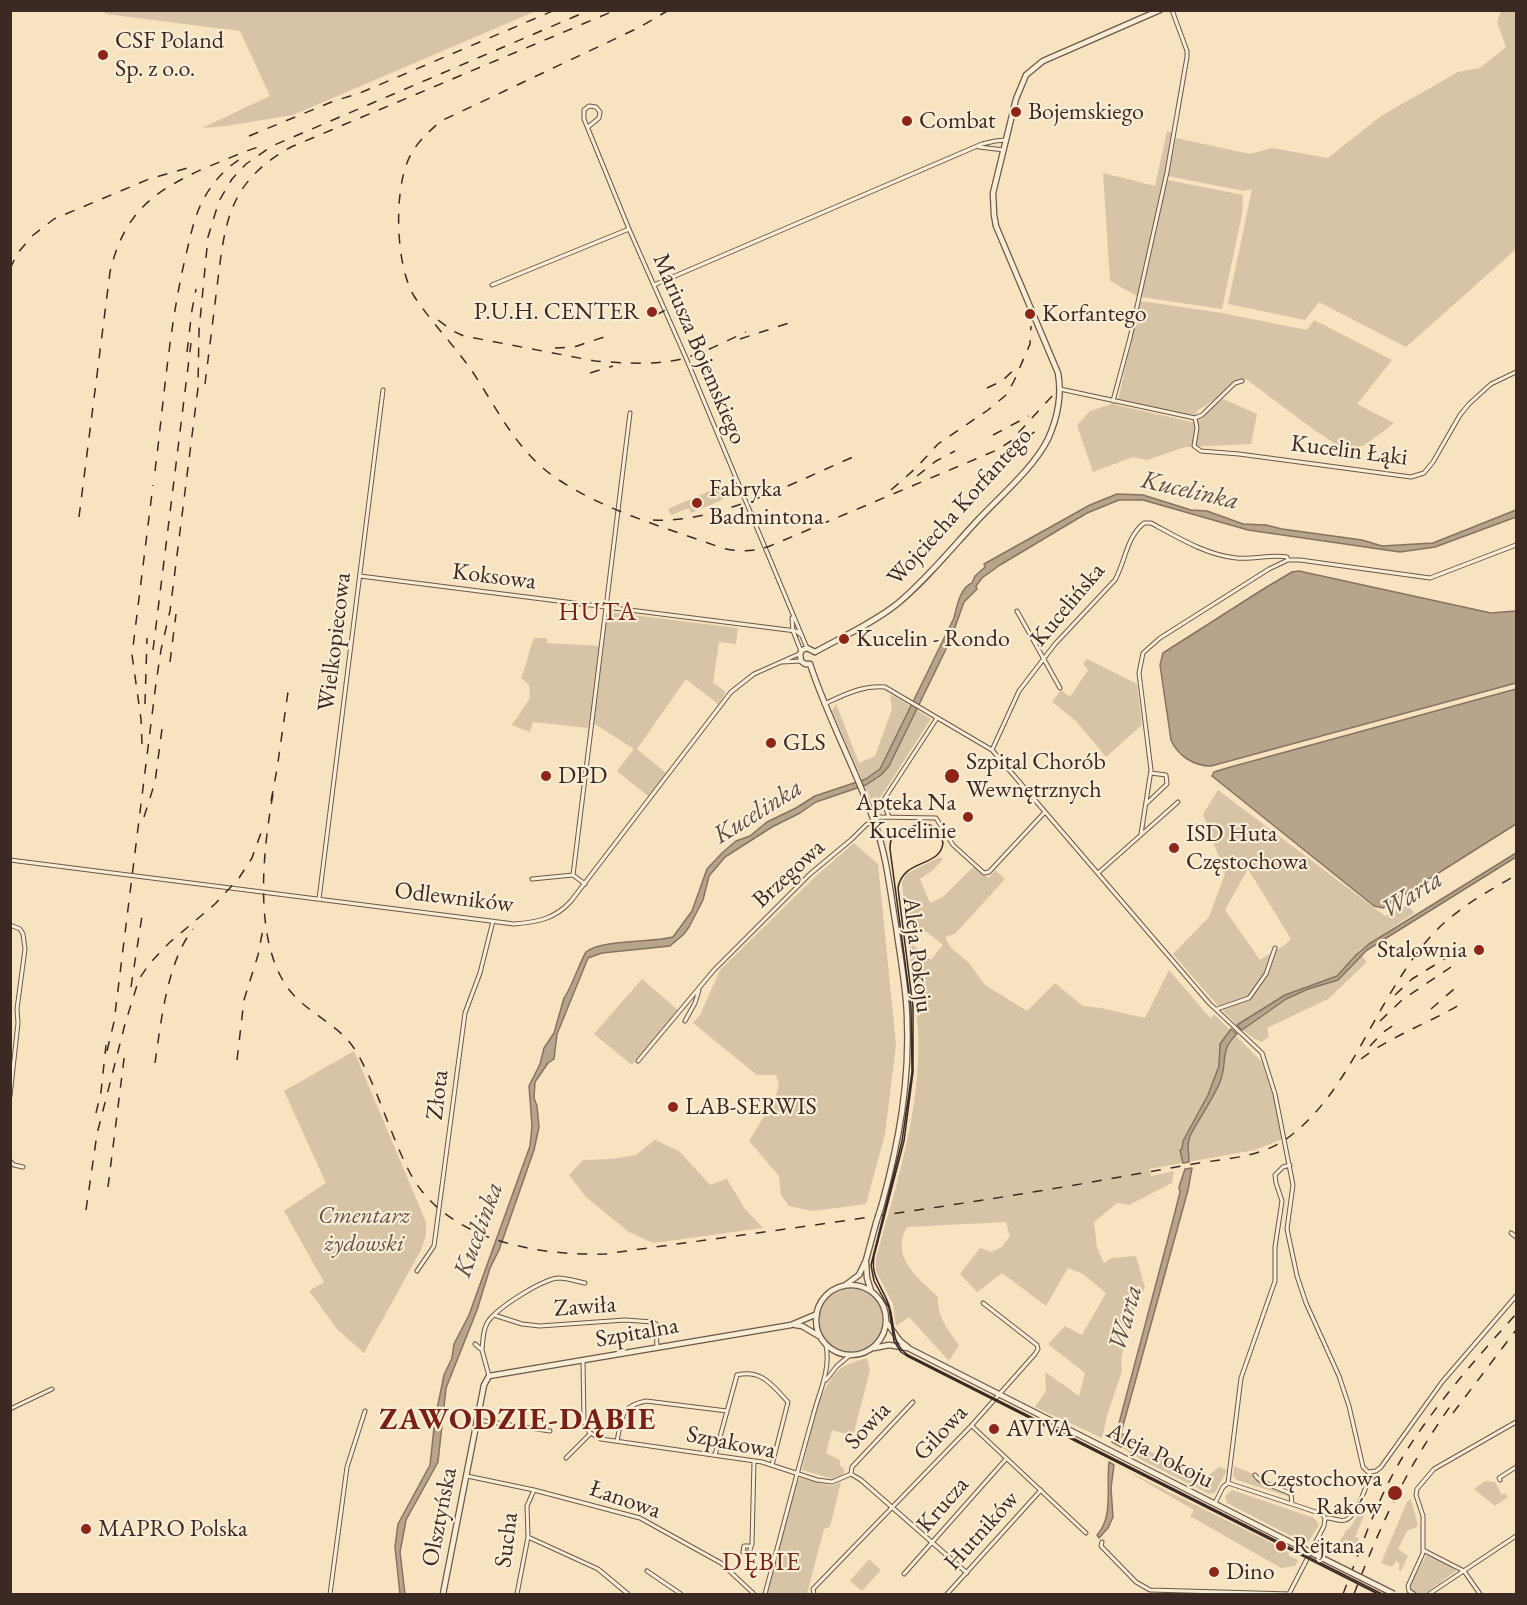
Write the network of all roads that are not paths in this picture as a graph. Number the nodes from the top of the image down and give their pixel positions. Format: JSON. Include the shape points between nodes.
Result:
{"nodes":[{"id":1,"x":1160,"y":10,"type":"edge"},
{"id":2,"x":1172,"y":10,"type":"edge"},
{"id":3,"x":588,"y":127,"type":"junction"},
{"id":4,"x":1006,"y":140,"type":"junction"},
{"id":5,"x":974,"y":148,"type":"junction"},
{"id":6,"x":1004,"y":150,"type":"junction"},
{"id":7,"x":629,"y":229,"type":"junction"},
{"id":8,"x":492,"y":285,"type":"dead end"},
{"id":9,"x":654,"y":285,"type":"junction"},
{"id":10,"x":1516,"y":372,"type":"edge"},
{"id":11,"x":1242,"y":381,"type":"dead end"},
{"id":12,"x":1060,"y":389,"type":"junction"},
{"id":13,"x":383,"y":390,"type":"dead end"},
{"id":14,"x":1113,"y":401,"type":"junction"},
{"id":15,"x":630,"y":413,"type":"dead end"},
{"id":16,"x":1195,"y":418,"type":"junction"},
{"id":17,"x":1516,"y":545,"type":"edge"},
{"id":18,"x":1288,"y":560,"type":"junction"},
{"id":19,"x":360,"y":576,"type":"junction"},
{"id":20,"x":605,"y":608,"type":"junction"},
{"id":21,"x":1017,"y":611,"type":"dead end"},
{"id":22,"x":792,"y":616,"type":"junction"},
{"id":23,"x":793,"y":631,"type":"junction"},
{"id":24,"x":801,"y":635,"type":"junction"},
{"id":25,"x":807,"y":648,"type":"junction"},
{"id":26,"x":815,"y":652,"type":"junction"},
{"id":27,"x":800,"y":653,"type":"junction"},
{"id":28,"x":1043,"y":659,"type":"junction"},
{"id":29,"x":801,"y":661,"type":"junction"},
{"id":30,"x":777,"y":662,"type":"junction"},
{"id":31,"x":810,"y":664,"type":"junction"},
{"id":32,"x":1060,"y":688,"type":"dead end"},
{"id":33,"x":824,"y":704,"type":"junction"},
{"id":34,"x":936,"y":718,"type":"junction"},
{"id":35,"x":992,"y":750,"type":"junction"},
{"id":36,"x":1151,"y":773,"type":"junction"},
{"id":37,"x":1178,"y":802,"type":"dead end"},
{"id":38,"x":1146,"y":804,"type":"junction"},
{"id":39,"x":1045,"y":812,"type":"junction"},
{"id":40,"x":890,"y":817,"type":"junction"},
{"id":41,"x":874,"y":821,"type":"junction"},
{"id":42,"x":1141,"y":834,"type":"junction"},
{"id":43,"x":10,"y":861,"type":"edge"},
{"id":44,"x":1098,"y":873,"type":"junction"},
{"id":45,"x":573,"y":874,"type":"junction"},
{"id":46,"x":532,"y":879,"type":"dead end"},
{"id":47,"x":585,"y":884,"type":"junction"},
{"id":48,"x":319,"y":899,"type":"junction"},
{"id":49,"x":493,"y":921,"type":"junction"},
{"id":50,"x":10,"y":925,"type":"edge"},
{"id":51,"x":1275,"y":948,"type":"dead end"},
{"id":52,"x":699,"y":988,"type":"junction"},
{"id":53,"x":1216,"y":1010,"type":"junction"},
{"id":54,"x":685,"y":1021,"type":"dead end"},
{"id":55,"x":638,"y":1061,"type":"dead end"},
{"id":56,"x":10,"y":1096,"type":"edge"},
{"id":57,"x":10,"y":1161,"type":"edge"},
{"id":58,"x":1290,"y":1165,"type":"junction"},
{"id":59,"x":23,"y":1167,"type":"dead end"},
{"id":60,"x":1511,"y":1233,"type":"dead end"},
{"id":61,"x":1516,"y":1237,"type":"edge"},
{"id":62,"x":866,"y":1260,"type":"junction"},
{"id":63,"x":417,"y":1271,"type":"dead end"},
{"id":64,"x":585,"y":1283,"type":"dead end"},
{"id":65,"x":844,"y":1286,"type":"junction"},
{"id":66,"x":871,"y":1291,"type":"junction"},
{"id":67,"x":1516,"y":1296,"type":"edge"},
{"id":68,"x":983,"y":1303,"type":"dead end"},
{"id":69,"x":817,"y":1314,"type":"junction"},
{"id":70,"x":494,"y":1315,"type":"junction"},
{"id":71,"x":887,"y":1323,"type":"junction"},
{"id":72,"x":791,"y":1325,"type":"junction"},
{"id":73,"x":819,"y":1336,"type":"junction"},
{"id":74,"x":475,"y":1344,"type":"dead end"},
{"id":75,"x":826,"y":1345,"type":"junction"},
{"id":76,"x":657,"y":1347,"type":"junction"},
{"id":77,"x":872,"y":1348,"type":"junction"},
{"id":78,"x":910,"y":1349,"type":"junction"},
{"id":79,"x":482,"y":1350,"type":"junction"},
{"id":80,"x":850,"y":1355,"type":"junction"},
{"id":81,"x":583,"y":1361,"type":"junction"},
{"id":82,"x":489,"y":1376,"type":"junction"},
{"id":83,"x":823,"y":1384,"type":"junction"},
{"id":84,"x":52,"y":1389,"type":"dead end"},
{"id":85,"x":999,"y":1394,"type":"junction"},
{"id":86,"x":913,"y":1402,"type":"dead end"},
{"id":87,"x":10,"y":1409,"type":"edge"},
{"id":88,"x":365,"y":1411,"type":"dead end"},
{"id":89,"x":728,"y":1411,"type":"junction"},
{"id":90,"x":477,"y":1420,"type":"junction"},
{"id":91,"x":1516,"y":1422,"type":"edge"},
{"id":92,"x":971,"y":1426,"type":"junction"},
{"id":93,"x":550,"y":1431,"type":"dead end"},
{"id":94,"x":591,"y":1433,"type":"junction"},
{"id":95,"x":617,"y":1441,"type":"junction"},
{"id":96,"x":715,"y":1455,"type":"junction"},
{"id":97,"x":566,"y":1458,"type":"dead end"},
{"id":98,"x":1006,"y":1458,"type":"junction"},
{"id":99,"x":754,"y":1461,"type":"junction"},
{"id":100,"x":772,"y":1466,"type":"junction"},
{"id":101,"x":1516,"y":1467,"type":"edge"},
{"id":102,"x":1370,"y":1472,"type":"junction"},
{"id":103,"x":798,"y":1474,"type":"junction"},
{"id":104,"x":851,"y":1474,"type":"junction"},
{"id":105,"x":1255,"y":1474,"type":"dead end"},
{"id":106,"x":467,"y":1476,"type":"junction"},
{"id":107,"x":1500,"y":1480,"type":"dead end"},
{"id":108,"x":1228,"y":1483,"type":"junction"},
{"id":109,"x":534,"y":1490,"type":"junction"},
{"id":110,"x":1041,"y":1490,"type":"junction"},
{"id":111,"x":1215,"y":1504,"type":"junction"},
{"id":112,"x":1292,"y":1504,"type":"junction"},
{"id":113,"x":893,"y":1507,"type":"junction"},
{"id":114,"x":1325,"y":1518,"type":"junction"},
{"id":115,"x":1086,"y":1533,"type":"dead end"},
{"id":116,"x":1516,"y":1536,"type":"edge"},
{"id":117,"x":528,"y":1537,"type":"junction"},
{"id":118,"x":932,"y":1542,"type":"junction"},
{"id":119,"x":1102,"y":1542,"type":"dead end"},
{"id":120,"x":749,"y":1546,"type":"dead end"},
{"id":121,"x":1423,"y":1550,"type":"junction"},
{"id":122,"x":647,"y":1571,"type":"dead end"},
{"id":123,"x":1464,"y":1571,"type":"junction"},
{"id":124,"x":967,"y":1573,"type":"junction"},
{"id":125,"x":904,"y":1574,"type":"dead end"},
{"id":126,"x":1165,"y":1593,"type":"edge"},
{"id":127,"x":330,"y":1594,"type":"edge"},
{"id":128,"x":443,"y":1594,"type":"edge"},
{"id":129,"x":517,"y":1594,"type":"edge"},
{"id":130,"x":628,"y":1594,"type":"edge"},
{"id":131,"x":681,"y":1594,"type":"edge"},
{"id":132,"x":754,"y":1594,"type":"edge"},
{"id":133,"x":765,"y":1594,"type":"edge"},
{"id":134,"x":813,"y":1594,"type":"edge"},
{"id":135,"x":947,"y":1594,"type":"edge"},
{"id":136,"x":1289,"y":1594,"type":"edge"},
{"id":137,"x":1394,"y":1594,"type":"edge"},
{"id":138,"x":1414,"y":1594,"type":"edge"},
{"id":139,"x":1429,"y":1594,"type":"edge"},
{"id":140,"x":1480,"y":1594,"type":"edge"}],
"edges":[{"from":1,"to":4,"type":"street","name":"Wojciecha Korfantego","via":[[1033,68],[1020,86]]},
{"from":2,"to":14,"type":"street","via":[[1187,57],[1167,172]]},
{"from":3,"to":3,"type":"street","via":[[584,110],[596,107],[599,118]]},
{"from":3,"to":7,"type":"street","name":"Mariusza Bojemskiego"},
{"from":4,"to":5,"type":"street"},
{"from":4,"to":6,"type":"street","name":"Wojciecha Korfantego"},
{"from":5,"to":6,"type":"street"},
{"from":5,"to":9,"type":"street"},
{"from":6,"to":12,"type":"street","name":"Wojciecha Korfantego","via":[[993,193],[994,215],[1056,367]]},
{"from":7,"to":8,"type":"street"},
{"from":7,"to":9,"type":"street","name":"Mariusza Bojemskiego"},
{"from":9,"to":22,"type":"street","name":"Mariusza Bojemskiego"},
{"from":10,"to":16,"type":"street","name":"Kucelin Łąki","via":[[1491,384],[1469,404],[1433,462],[1418,476],[1201,451],[1194,446]]},
{"from":11,"to":16,"type":"street"},
{"from":12,"to":14,"type":"street"},
{"from":12,"to":26,"type":"street","name":"Wojciecha Korfantego","via":[[1048,438],[1019,476],[905,597]]},
{"from":13,"to":19,"type":"street","name":"Wielkopiecowa"},
{"from":14,"to":16,"type":"street"},
{"from":15,"to":20,"type":"street"},
{"from":17,"to":18,"type":"street","via":[[1430,578]]},
{"from":18,"to":28,"type":"street","name":"Kucelińska","via":[[1275,555],[1237,559],[1216,554],[1144,523],[1127,544],[1114,580]]},
{"from":18,"to":36,"type":"street","via":[[1160,638],[1143,653],[1138,673]]},
{"from":19,"to":20,"type":"street","name":"Koksowa"},
{"from":19,"to":48,"type":"street","name":"Wielkopiecowa"},
{"from":20,"to":23,"type":"street","name":"Koksowa"},
{"from":20,"to":45,"type":"street"},
{"from":21,"to":28,"type":"street"},
{"from":22,"to":23,"type":"street","name":"Mariusza Bojemskiego"},
{"from":22,"to":24,"type":"street","name":"Mariusza Bojemskiego"},
{"from":23,"to":24,"type":"street","name":"Koksowa"},
{"from":23,"to":27,"type":"street","name":"Mariusza Bojemskiego"},
{"from":24,"to":25,"type":"street","name":"Mariusza Bojemskiego"},
{"from":25,"to":26,"type":"street"},
{"from":25,"to":27,"type":"street"},
{"from":26,"to":31,"type":"street"},
{"from":27,"to":29,"type":"street"},
{"from":27,"to":30,"type":"street","name":"Odlewników"},
{"from":28,"to":32,"type":"street"},
{"from":28,"to":35,"type":"street","name":"Kucelińska","via":[[1018,691]]},
{"from":29,"to":30,"type":"street","name":"Odlewników"},
{"from":29,"to":31,"type":"street"},
{"from":30,"to":47,"type":"street","name":"Odlewników","via":[[731,692]]},
{"from":31,"to":33,"type":"street","name":"Aleja Pokoju"},
{"from":33,"to":34,"type":"street","via":[[860,688],[885,687]]},
{"from":33,"to":41,"type":"street","name":"Aleja Pokoju"},
{"from":34,"to":35,"type":"street"},
{"from":34,"to":40,"type":"street","via":[[883,801]]},
{"from":35,"to":39,"type":"street"},
{"from":36,"to":38,"type":"street"},
{"from":36,"to":38,"type":"street","via":[[1166,775],[1167,784]]},
{"from":37,"to":42,"type":"street"},
{"from":38,"to":42,"type":"street"},
{"from":39,"to":40,"type":"street","name":"Brzegowa","via":[[984,873],[952,845],[936,818]]},
{"from":39,"to":44,"type":"street"},
{"from":40,"to":41,"type":"street","name":"Brzegowa"},
{"from":41,"to":52,"type":"street","name":"Brzegowa","via":[[810,874]]},
{"from":41,"to":62,"type":"street","name":"Aleja Pokoju","bridge":true,"via":[[886,862],[908,1043],[902,1122]]},
{"from":42,"to":44,"type":"street"},
{"from":43,"to":48,"type":"street","name":"Odlewników"},
{"from":44,"to":53,"type":"street"},
{"from":45,"to":46,"type":"street"},
{"from":45,"to":47,"type":"street"},
{"from":47,"to":49,"type":"street","name":"Odlewników","via":[[564,909],[548,919],[514,924]]},
{"from":48,"to":49,"type":"street","name":"Odlewników"},
{"from":49,"to":63,"type":"street","name":"Złota","via":[[465,1013],[434,1246]]},
{"from":50,"to":56,"type":"street","via":[[23,934],[25,950]]},
{"from":51,"to":53,"type":"street","via":[[1261,984],[1249,998]]},
{"from":52,"to":54,"type":"street","name":"Brzegowa"},
{"from":52,"to":55,"type":"street","name":"Brzegowa"},
{"from":53,"to":58,"type":"street","via":[[1262,1053]]},
{"from":57,"to":59,"type":"street"},
{"from":58,"to":102,"type":"street","via":[[1293,1185],[1287,1229],[1297,1276],[1339,1376],[1363,1467]]},
{"from":58,"to":108,"type":"street","via":[[1275,1175],[1282,1201],[1275,1281],[1241,1378]]},
{"from":60,"to":61,"type":"street"},
{"from":62,"to":65,"type":"street","name":"Aleja Pokoju","via":[[859,1275]]},
{"from":62,"to":66,"type":"street","name":"Aleja Pokoju"},
{"from":64,"to":70,"type":"street","via":[[552,1279],[521,1294]]},
{"from":65,"to":66,"type":"street"},
{"from":65,"to":69,"type":"street","via":[[824,1298]]},
{"from":66,"to":71,"type":"street","via":[[881,1303]]},
{"from":67,"to":102,"type":"street","via":[[1442,1382],[1381,1467]]},
{"from":68,"to":85,"type":"street","name":"Gilowa","via":[[1029,1337],[1038,1349]]},
{"from":69,"to":72,"type":"street","name":"Szpitalna"},
{"from":69,"to":73,"type":"street"},
{"from":70,"to":76,"type":"street","name":"Zawiła","via":[[540,1326],[653,1322]]},
{"from":70,"to":79,"type":"street","via":[[485,1328]]},
{"from":71,"to":77,"type":"street"},
{"from":71,"to":78,"type":"street","name":"Aleja Pokoju"},
{"from":72,"to":73,"type":"street","via":[[802,1326]]},
{"from":72,"to":76,"type":"street","name":"Szpitalna"},
{"from":73,"to":75,"type":"street"},
{"from":74,"to":79,"type":"street"},
{"from":75,"to":80,"type":"street"},
{"from":75,"to":83,"type":"street"},
{"from":76,"to":81,"type":"street","name":"Szpitalna"},
{"from":77,"to":78,"type":"street","name":"Aleja Pokoju","via":[[889,1345]]},
{"from":77,"to":80,"type":"street"},
{"from":78,"to":85,"type":"street","name":"Aleja Pokoju"},
{"from":79,"to":82,"type":"street"},
{"from":80,"to":83,"type":"street"},
{"from":81,"to":82,"type":"street","name":"Szpitalna"},
{"from":81,"to":94,"type":"street","via":[[584,1422]]},
{"from":82,"to":90,"type":"street","name":"Olsztyńska"},
{"from":83,"to":103,"type":"street"},
{"from":84,"to":87,"type":"street"},
{"from":85,"to":92,"type":"street","name":"Gilowa"},
{"from":85,"to":111,"type":"street","name":"Aleja Pokoju"},
{"from":86,"to":104,"type":"street","name":"Sowia","via":[[852,1467]]},
{"from":88,"to":127,"type":"street","via":[[347,1467]]},
{"from":89,"to":95,"type":"street","via":[[637,1403],[622,1414]]},
{"from":89,"to":96,"type":"street"},
{"from":89,"to":100,"type":"street","via":[[737,1375],[745,1373],[760,1375],[788,1402]]},
{"from":90,"to":93,"type":"street"},
{"from":90,"to":106,"type":"street","name":"Olsztyńska"},
{"from":91,"to":121,"type":"street","via":[[1434,1469],[1417,1489],[1423,1516]]},
{"from":92,"to":98,"type":"street"},
{"from":92,"to":113,"type":"street","name":"Gilowa"},
{"from":94,"to":95,"type":"street","name":"Szpakowa"},
{"from":94,"to":97,"type":"street"},
{"from":95,"to":96,"type":"street","name":"Szpakowa"},
{"from":96,"to":99,"type":"street","name":"Szpakowa"},
{"from":98,"to":110,"type":"street"},
{"from":98,"to":118,"type":"street","name":"Krucza"},
{"from":99,"to":100,"type":"street","name":"Szpakowa"},
{"from":99,"to":120,"type":"street"},
{"from":100,"to":103,"type":"street","name":"Szpakowa"},
{"from":101,"to":107,"type":"street"},
{"from":102,"to":114,"type":"street","via":[[1363,1496],[1348,1518]]},
{"from":103,"to":104,"type":"street","name":"Szpakowa","via":[[832,1482]]},
{"from":103,"to":133,"type":"street"},
{"from":104,"to":113,"type":"street"},
{"from":105,"to":112,"type":"street","via":[[1258,1480],[1291,1494]]},
{"from":106,"to":109,"type":"street","name":"Łanowa"},
{"from":106,"to":128,"type":"street","name":"Olsztyńska"},
{"from":108,"to":111,"type":"street"},
{"from":108,"to":112,"type":"street"},
{"from":109,"to":117,"type":"street","name":"Sucha","via":[[527,1506]]},
{"from":109,"to":132,"type":"street","name":"Łanowa","via":[[640,1518],[721,1563]]},
{"from":110,"to":115,"type":"street"},
{"from":110,"to":124,"type":"street","name":"Hutników"},
{"from":111,"to":137,"type":"street","name":"Aleja Pokoju","bridge":true},
{"from":112,"to":114,"type":"street"},
{"from":113,"to":118,"type":"street"},
{"from":113,"to":134,"type":"street","name":"Gilowa","via":[[813,1589]]},
{"from":114,"to":136,"type":"street"},
{"from":116,"to":123,"type":"street"},
{"from":117,"to":129,"type":"street","name":"Sucha"},
{"from":117,"to":130,"type":"street","via":[[598,1569]]},
{"from":118,"to":124,"type":"street"},
{"from":118,"to":125,"type":"street","name":"Krucza"},
{"from":119,"to":126,"type":"street","via":[[1101,1546],[1136,1582]]},
{"from":121,"to":123,"type":"street"},
{"from":121,"to":138,"type":"street","via":[[1408,1586]]},
{"from":122,"to":131,"type":"street"},
{"from":123,"to":139,"type":"street"},
{"from":123,"to":140,"type":"street"},
{"from":124,"to":135,"type":"street","name":"Hutników"},
{"from":126,"to":136,"type":"street"}]}
